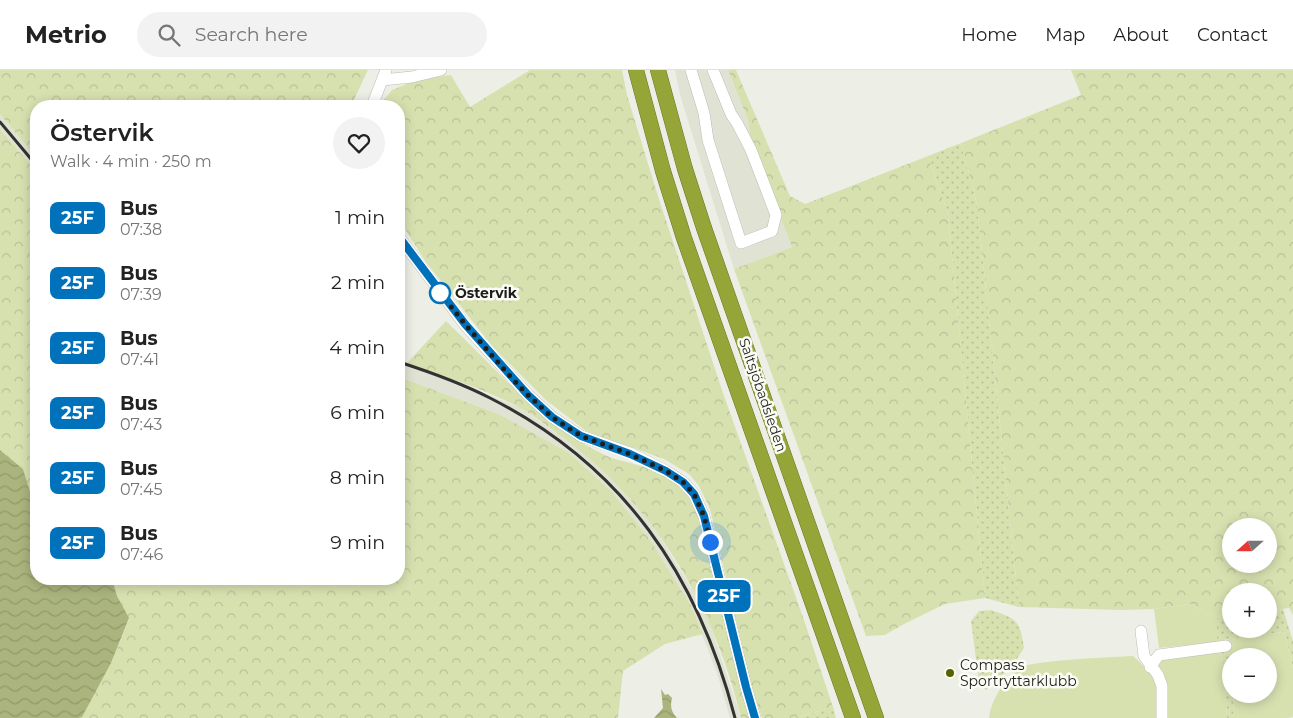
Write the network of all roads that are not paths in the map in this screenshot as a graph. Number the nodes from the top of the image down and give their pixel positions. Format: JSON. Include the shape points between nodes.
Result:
{"nodes":[{"id":1,"x":440,"y":70,"type":"edge"},
{"id":2,"x":636,"y":70,"type":"edge"},
{"id":3,"x":658,"y":70,"type":"edge"},
{"id":4,"x":691,"y":70,"type":"edge"},
{"id":5,"x":713,"y":70,"type":"edge"},
{"id":6,"x":384,"y":75,"type":"edge"},
{"id":7,"x":374,"y":100,"type":"edge"},
{"id":8,"x":405,"y":245,"type":"edge"},
{"id":9,"x":1141,"y":631,"type":"dead end"},
{"id":10,"x":1226,"y":646,"type":"dead end"},
{"id":11,"x":1150,"y":667,"type":"junction"},
{"id":12,"x":851,"y":714,"type":"edge"},
{"id":13,"x":755,"y":718,"type":"edge"},
{"id":14,"x":876,"y":718,"type":"edge"},
{"id":15,"x":1162,"y":718,"type":"edge"}],
"edges":[{"from":1,"to":6,"type":"street","via":[[412,77]]},
{"from":2,"to":12,"type":"highway","name":"Saltsjöbadsleden","via":[[684,238]]},
{"from":3,"to":14,"type":"highway","name":"Saltsjöbadsleden","via":[[704,228]]},
{"from":4,"to":5,"type":"street","via":[[708,140],[741,243],[772,231],[776,215],[751,150],[731,114]]},
{"from":6,"to":7,"type":"street"},
{"from":8,"to":13,"type":"street","via":[[465,324],[552,417],[581,436],[666,471],[694,494],[704,516]]},
{"from":9,"to":11,"type":"street","via":[[1144,656]]},
{"from":10,"to":11,"type":"street","via":[[1159,655]]},
{"from":11,"to":15,"type":"street","via":[[1162,686]]}]}
